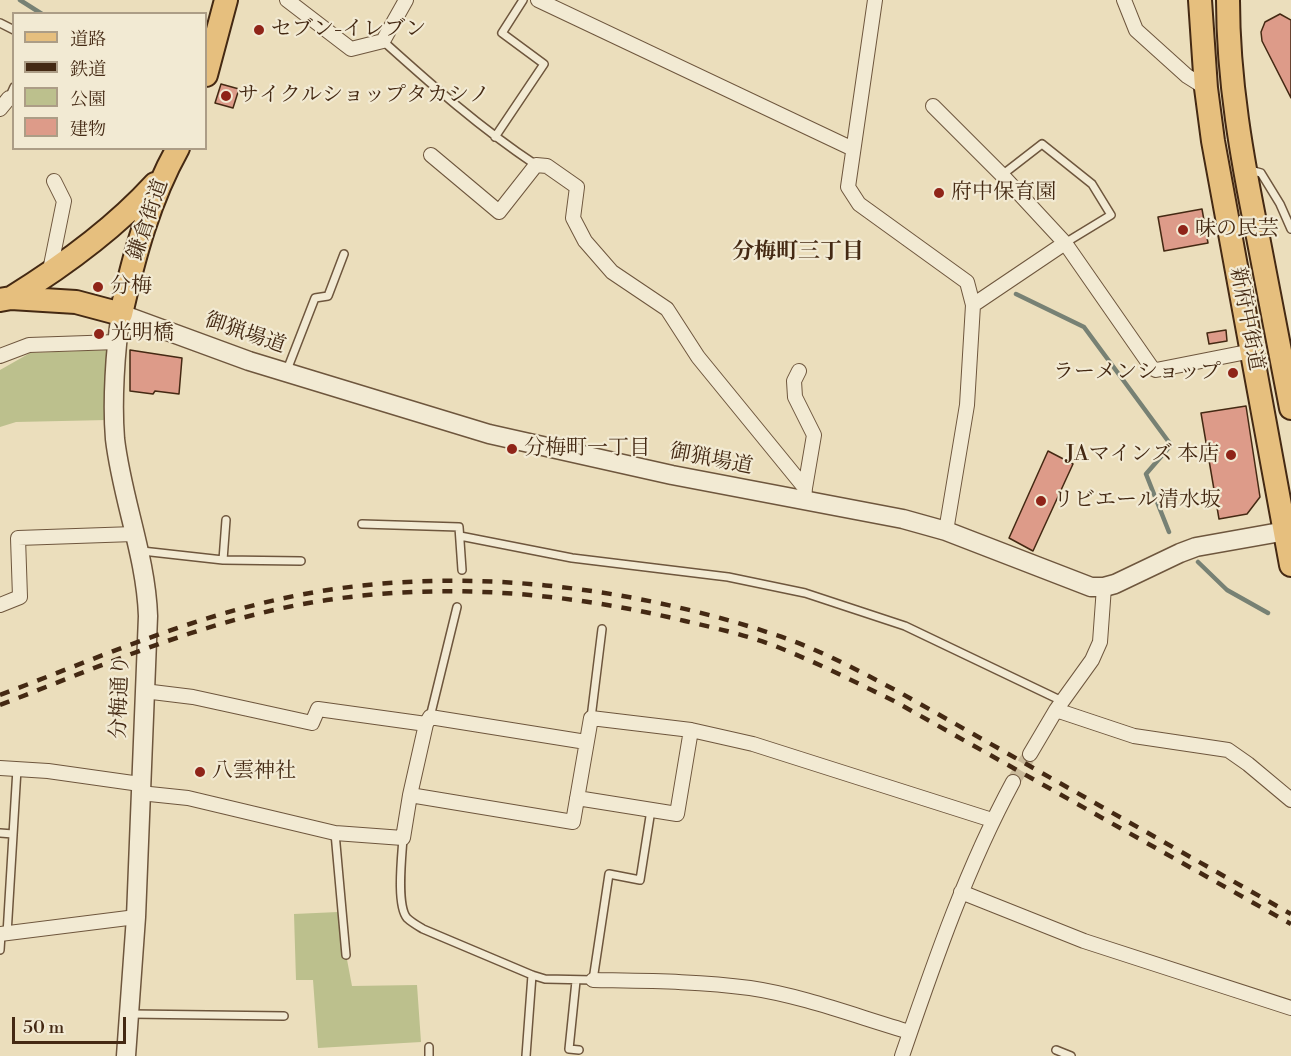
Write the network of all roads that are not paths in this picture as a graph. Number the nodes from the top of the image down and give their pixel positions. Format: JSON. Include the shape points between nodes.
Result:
{"nodes":[{"id":1,"x":226,"y":0,"type":"edge"},
{"id":2,"x":287,"y":0,"type":"edge"},
{"id":3,"x":406,"y":0,"type":"edge"},
{"id":4,"x":523,"y":0,"type":"edge"},
{"id":5,"x":538,"y":0,"type":"edge"},
{"id":6,"x":875,"y":0,"type":"edge"},
{"id":7,"x":1124,"y":0,"type":"edge"},
{"id":8,"x":1200,"y":0,"type":"edge"},
{"id":9,"x":1228,"y":0,"type":"edge"},
{"id":10,"x":383,"y":40,"type":"junction"},
{"id":11,"x":207,"y":71,"type":"edge"},
{"id":12,"x":1206,"y":88,"type":"junction"},
{"id":13,"x":12,"y":94,"type":"edge"},
{"id":14,"x":933,"y":106,"type":"dead end"},
{"id":15,"x":0,"y":109,"type":"edge"},
{"id":16,"x":495,"y":138,"type":"junction"},
{"id":17,"x":853,"y":149,"type":"junction"},
{"id":18,"x":177,"y":150,"type":"edge"},
{"id":19,"x":431,"y":155,"type":"dead end"},
{"id":20,"x":536,"y":165,"type":"junction"},
{"id":21,"x":1245,"y":168,"type":"junction"},
{"id":22,"x":1002,"y":175,"type":"junction"},
{"id":23,"x":163,"y":176,"type":"junction"},
{"id":24,"x":54,"y":181,"type":"dead end"},
{"id":25,"x":1291,"y":228,"type":"edge"},
{"id":26,"x":1065,"y":243,"type":"junction"},
{"id":27,"x":344,"y":254,"type":"dead end"},
{"id":28,"x":49,"y":274,"type":"junction"},
{"id":29,"x":5,"y":299,"type":"edge"},
{"id":30,"x":973,"y":305,"type":"junction"},
{"id":31,"x":121,"y":314,"type":"junction"},
{"id":32,"x":117,"y":342,"type":"junction"},
{"id":33,"x":1252,"y":351,"type":"junction"},
{"id":34,"x":0,"y":356,"type":"edge"},
{"id":35,"x":799,"y":370,"type":"dead end"},
{"id":36,"x":286,"y":372,"type":"junction"},
{"id":37,"x":1291,"y":408,"type":"edge"},
{"id":38,"x":805,"y":494,"type":"junction"},
{"id":39,"x":226,"y":520,"type":"dead end"},
{"id":40,"x":362,"y":524,"type":"dead end"},
{"id":41,"x":1288,"y":530,"type":"edge"},
{"id":42,"x":946,"y":531,"type":"junction"},
{"id":43,"x":459,"y":536,"type":"junction"},
{"id":44,"x":136,"y":542,"type":"junction"},
{"id":45,"x":223,"y":560,"type":"junction"},
{"id":46,"x":301,"y":561,"type":"dead end"},
{"id":47,"x":1291,"y":565,"type":"edge"},
{"id":48,"x":462,"y":570,"type":"dead end"},
{"id":49,"x":1104,"y":587,"type":"junction"},
{"id":50,"x":0,"y":605,"type":"edge"},
{"id":51,"x":457,"y":607,"type":"dead end"},
{"id":52,"x":602,"y":629,"type":"dead end"},
{"id":53,"x":144,"y":691,"type":"junction"},
{"id":54,"x":1059,"y":706,"type":"junction"},
{"id":55,"x":591,"y":718,"type":"junction"},
{"id":56,"x":428,"y":720,"type":"junction"},
{"id":57,"x":691,"y":730,"type":"junction"},
{"id":58,"x":586,"y":742,"type":"junction"},
{"id":59,"x":1030,"y":754,"type":"tunnel mouth"},
{"id":60,"x":0,"y":768,"type":"edge"},
{"id":61,"x":17,"y":769,"type":"junction"},
{"id":62,"x":1013,"y":782,"type":"tunnel mouth"},
{"id":63,"x":140,"y":789,"type":"junction"},
{"id":64,"x":410,"y":795,"type":"junction"},
{"id":65,"x":577,"y":798,"type":"junction"},
{"id":66,"x":1291,"y":800,"type":"edge"},
{"id":67,"x":651,"y":810,"type":"junction"},
{"id":68,"x":993,"y":820,"type":"junction"},
{"id":69,"x":0,"y":833,"type":"edge"},
{"id":70,"x":335,"y":833,"type":"junction"},
{"id":71,"x":13,"y":834,"type":"junction"},
{"id":72,"x":403,"y":838,"type":"junction"},
{"id":73,"x":962,"y":892,"type":"junction"},
{"id":74,"x":136,"y":917,"type":"junction"},
{"id":75,"x":3,"y":934,"type":"edge"},
{"id":76,"x":0,"y":950,"type":"edge"},
{"id":77,"x":346,"y":955,"type":"dead end"},
{"id":78,"x":532,"y":975,"type":"junction"},
{"id":79,"x":593,"y":980,"type":"junction"},
{"id":80,"x":576,"y":981,"type":"junction"},
{"id":81,"x":1291,"y":1008,"type":"edge"},
{"id":82,"x":130,"y":1014,"type":"junction"},
{"id":83,"x":284,"y":1016,"type":"dead end"},
{"id":84,"x":910,"y":1032,"type":"junction"},
{"id":85,"x":429,"y":1047,"type":"dead end"},
{"id":86,"x":579,"y":1050,"type":"dead end"},
{"id":87,"x":1056,"y":1050,"type":"dead end"},
{"id":88,"x":126,"y":1056,"type":"edge"},
{"id":89,"x":429,"y":1056,"type":"edge"},
{"id":90,"x":526,"y":1056,"type":"edge"},
{"id":91,"x":902,"y":1056,"type":"edge"},
{"id":92,"x":1071,"y":1056,"type":"edge"}],
"edges":[{"from":1,"to":11,"type":"main road"},
{"from":2,"to":10,"type":"street","via":[[351,50]]},
{"from":3,"to":10,"type":"street"},
{"from":4,"to":16,"type":"lane","via":[[502,33],[544,64]]},
{"from":5,"to":17,"type":"street"},
{"from":6,"to":17,"type":"street"},
{"from":7,"to":12,"type":"street","via":[[1136,30]]},
{"from":8,"to":12,"type":"main road","name":"新府中街道"},
{"from":9,"to":21,"type":"main road","name":"新府中街道","via":[[1233,89]]},
{"from":10,"to":16,"type":"lane"},
{"from":12,"to":33,"type":"main road","name":"新府中街道"},
{"from":13,"to":15,"type":"street"},
{"from":14,"to":22,"type":"street"},
{"from":16,"to":20,"type":"lane"},
{"from":17,"to":30,"type":"street","via":[[848,187],[859,204],[967,282]]},
{"from":18,"to":23,"type":"main road","name":"鎌倉街道"},
{"from":19,"to":20,"type":"street","via":[[499,212]]},
{"from":20,"to":38,"type":"street","via":[[547,166],[577,187],[573,218],[585,241],[612,273],[667,309],[698,357]]},
{"from":21,"to":25,"type":"lane","via":[[1261,173]]},
{"from":21,"to":37,"type":"main road","name":"新府中街道"},
{"from":22,"to":26,"type":"street"},
{"from":22,"to":26,"type":"lane","via":[[1042,144],[1092,184],[1111,215]]},
{"from":23,"to":28,"type":"main road","via":[[114,225]]},
{"from":23,"to":31,"type":"main road","name":"鎌倉街道","via":[[148,214]]},
{"from":24,"to":28,"type":"street","via":[[64,201]]},
{"from":26,"to":30,"type":"street"},
{"from":26,"to":33,"type":"street","via":[[1152,368]]},
{"from":27,"to":36,"type":"lane","via":[[328,296],[315,298]]},
{"from":28,"to":29,"type":"main road"},
{"from":29,"to":31,"type":"main road","via":[[76,302]]},
{"from":30,"to":42,"type":"street","via":[[967,405]]},
{"from":31,"to":32,"type":"street","name":"分梅通り"},
{"from":31,"to":36,"type":"street","name":"御猟場道"},
{"from":32,"to":34,"type":"street","via":[[29,345]]},
{"from":32,"to":44,"type":"street","name":"分梅通り","via":[[116,440]]},
{"from":33,"to":41,"type":"main road","name":"新府中街道"},
{"from":35,"to":38,"type":"street","via":[[794,381],[795,398],[814,435]]},
{"from":36,"to":38,"type":"street","name":"御猟場道","via":[[489,434],[672,476]]},
{"from":38,"to":42,"type":"street","name":"御猟場道"},
{"from":39,"to":45,"type":"lane"},
{"from":40,"to":43,"type":"lane","via":[[459,527]]},
{"from":41,"to":47,"type":"main road","name":"新府中街道"},
{"from":41,"to":49,"type":"street","via":[[1196,547]]},
{"from":42,"to":49,"type":"street","name":"御猟場道","via":[[1091,587]]},
{"from":43,"to":48,"type":"lane"},
{"from":43,"to":54,"type":"lane","via":[[572,558],[728,578],[806,593],[905,626]]},
{"from":44,"to":45,"type":"lane"},
{"from":44,"to":50,"type":"street","via":[[18,538],[20,597]]},
{"from":44,"to":53,"type":"street","name":"分梅通り","via":[[148,616]]},
{"from":45,"to":46,"type":"lane"},
{"from":49,"to":54,"type":"street","via":[[1100,642]]},
{"from":51,"to":56,"type":"lane"},
{"from":52,"to":55,"type":"lane"},
{"from":53,"to":56,"type":"street","via":[[193,697],[312,723],[318,709]]},
{"from":53,"to":63,"type":"street","name":"分梅通り"},
{"from":54,"to":59,"type":"street"},
{"from":54,"to":66,"type":"street","via":[[1134,736],[1228,750]]},
{"from":55,"to":57,"type":"street"},
{"from":55,"to":58,"type":"street"},
{"from":56,"to":58,"type":"street"},
{"from":56,"to":64,"type":"street"},
{"from":57,"to":67,"type":"street","via":[[677,814]]},
{"from":57,"to":68,"type":"street","via":[[753,744]]},
{"from":58,"to":65,"type":"street"},
{"from":60,"to":61,"type":"street"},
{"from":61,"to":63,"type":"street","via":[[48,771]]},
{"from":61,"to":71,"type":"lane"},
{"from":62,"to":68,"type":"street"},
{"from":63,"to":70,"type":"street"},
{"from":63,"to":74,"type":"street","name":"分梅通り"},
{"from":64,"to":65,"type":"street","via":[[573,822]]},
{"from":64,"to":72,"type":"street"},
{"from":65,"to":67,"type":"street"},
{"from":67,"to":79,"type":"lane","via":[[640,880],[609,874]]},
{"from":68,"to":73,"type":"street"},
{"from":69,"to":71,"type":"lane"},
{"from":70,"to":72,"type":"street"},
{"from":70,"to":77,"type":"lane"},
{"from":71,"to":75,"type":"lane"},
{"from":72,"to":78,"type":"lane","via":[[401,889],[407,918],[431,933]]},
{"from":73,"to":81,"type":"street","via":[[1084,941]]},
{"from":73,"to":84,"type":"street"},
{"from":74,"to":75,"type":"street"},
{"from":74,"to":82,"type":"street","name":"分梅通り"},
{"from":75,"to":76,"type":"lane"},
{"from":78,"to":80,"type":"lane"},
{"from":78,"to":90,"type":"lane"},
{"from":79,"to":80,"type":"lane"},
{"from":79,"to":84,"type":"street","via":[[751,988]]},
{"from":80,"to":86,"type":"lane","via":[[569,1049]]},
{"from":82,"to":83,"type":"lane"},
{"from":82,"to":88,"type":"street","name":"分梅通り"},
{"from":84,"to":91,"type":"street"},
{"from":85,"to":89,"type":"lane"},
{"from":87,"to":92,"type":"lane"}]}
